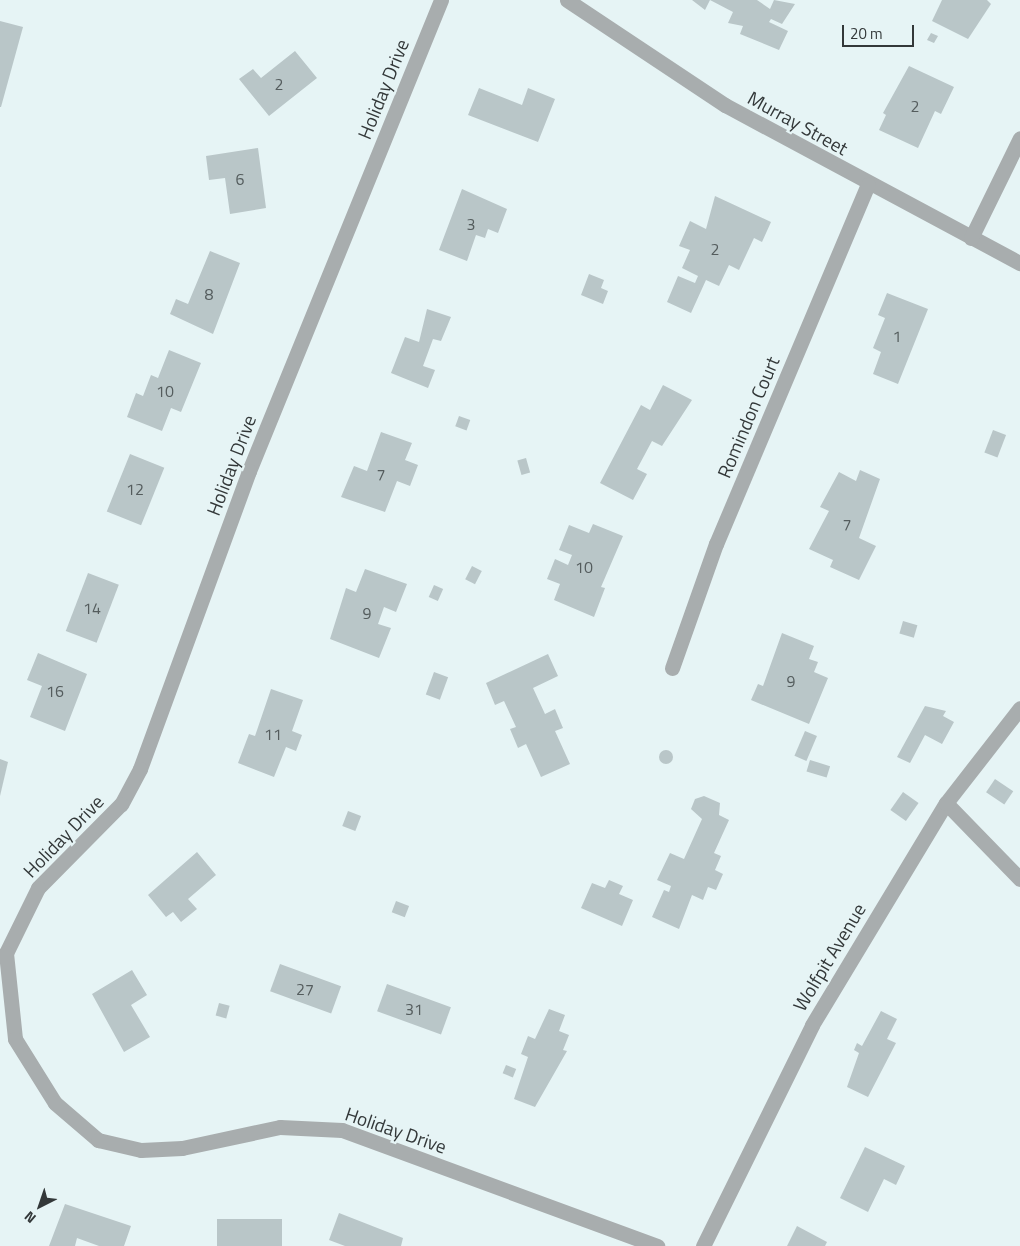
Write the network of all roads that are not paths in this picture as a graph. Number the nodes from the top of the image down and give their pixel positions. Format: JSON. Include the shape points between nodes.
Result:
{"nodes":[{"id":1,"x":441,"y":0,"type":"edge"},
{"id":2,"x":567,"y":0,"type":"edge"},
{"id":3,"x":1020,"y":138,"type":"edge"},
{"id":4,"x":868,"y":185,"type":"junction"},
{"id":5,"x":971,"y":238,"type":"junction"},
{"id":6,"x":1020,"y":263,"type":"edge"},
{"id":7,"x":672,"y":668,"type":"dead end"},
{"id":8,"x":1020,"y":708,"type":"edge"},
{"id":9,"x":946,"y":803,"type":"junction"},
{"id":10,"x":1020,"y":879,"type":"edge"},
{"id":11,"x":657,"y":1246,"type":"edge"},
{"id":12,"x":703,"y":1246,"type":"edge"}],
"edges":[{"from":1,"to":11,"type":"street","name":"Holiday Drive","via":[[249,471],[140,769],[121,804],[38,888],[6,953],[15,1039],[55,1103],[98,1140],[141,1150],[182,1148],[280,1127],[342,1130]]},
{"from":2,"to":4,"type":"street","name":"Murray Street","via":[[717,100]]},
{"from":3,"to":5,"type":"street"},
{"from":4,"to":5,"type":"street","name":"Murray Street"},
{"from":4,"to":7,"type":"street","name":"Romindon Court","via":[[716,544]]},
{"from":5,"to":6,"type":"street","name":"Murray Street"},
{"from":8,"to":9,"type":"street","name":"Wolfpit Avenue"},
{"from":9,"to":10,"type":"street"},
{"from":9,"to":12,"type":"street","name":"Wolfpit Avenue","via":[[812,1025]]}]}
